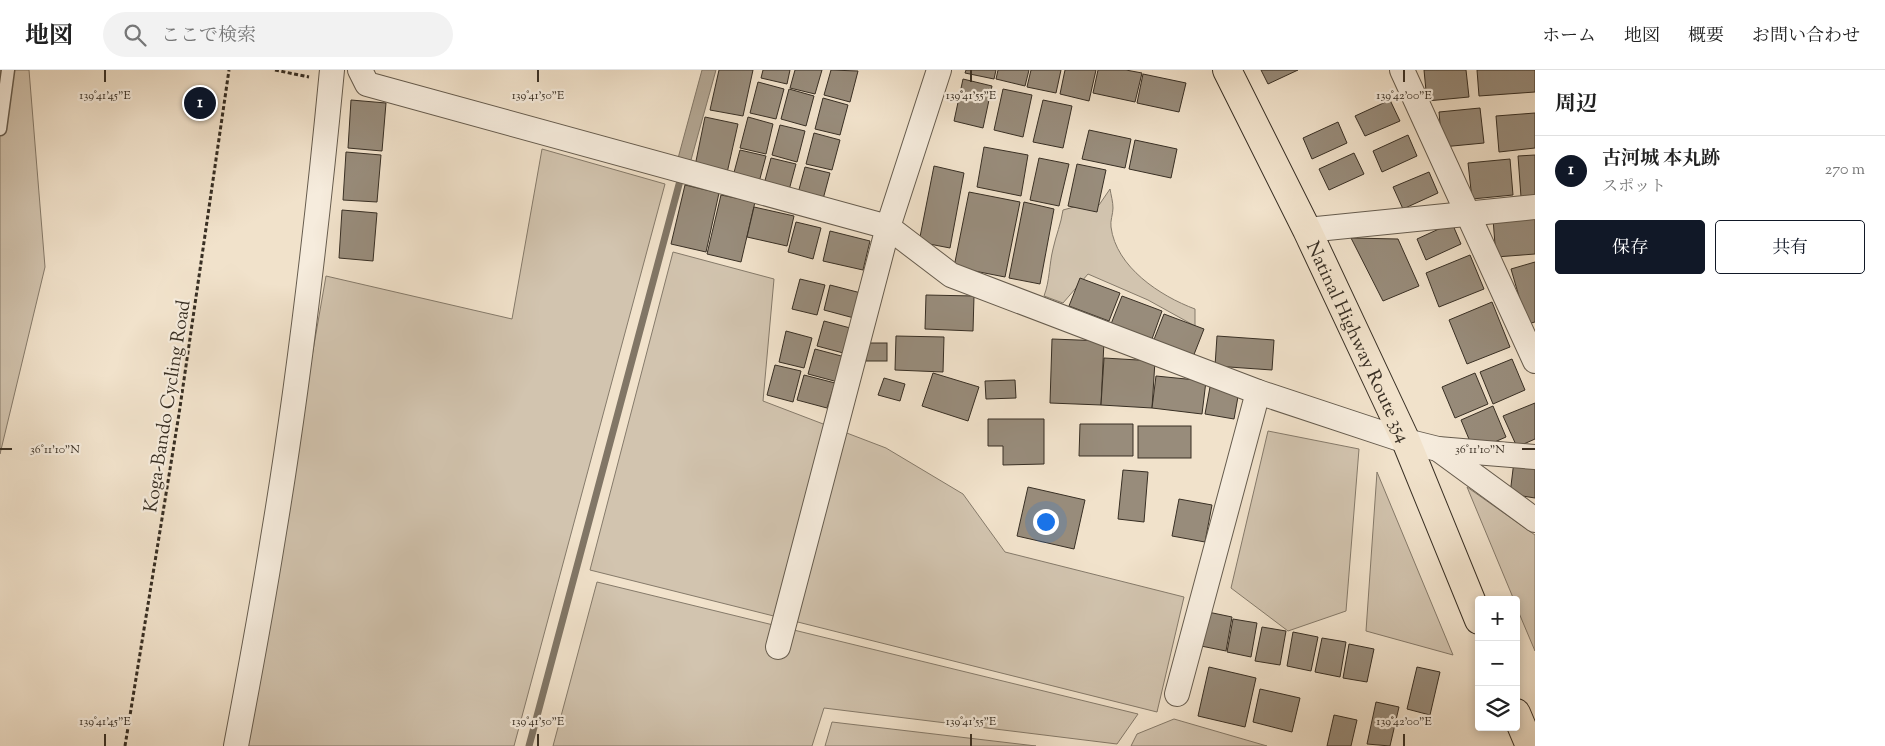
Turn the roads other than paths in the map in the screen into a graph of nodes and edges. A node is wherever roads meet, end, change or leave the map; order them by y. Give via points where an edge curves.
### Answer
1 (8, 70) edge
2 (360, 70) edge
3 (939, 70) edge
4 (1227, 70) edge
5 (1402, 70) edge
6 (322, 74) edge
7 (0, 129) edge
8 (1535, 207) edge
9 (1468, 212) junction
10 (888, 228) junction
11 (1307, 230) junction
12 (1532, 347) edge
13 (1258, 392) junction
14 (1406, 441) junction
15 (1438, 449) junction
16 (1535, 457) edge
17 (1535, 520) edge
18 (1475, 610) edge
19 (778, 647) dead end
20 (1177, 694) dead end
21 (1520, 722) edge
22 (236, 746) edge
23 (1530, 746) edge

1 - 7 lane
2 - 10 street via 367,84
3 - 10 street
4 - 11 highway, Natinal Highway Route 354
5 - 9 street
6 - 22 street via 320,200 273,537
8 - 9 street
9 - 11 street
9 - 12 street
10 - 13 street via 951,275
10 - 19 street
11 - 14 highway, Natinal Highway Route 354
13 - 14 street
13 - 20 street
14 - 15 street
14 - 18 highway, Natinal Highway Route 354
15 - 16 street
15 - 17 street
21 - 23 highway

